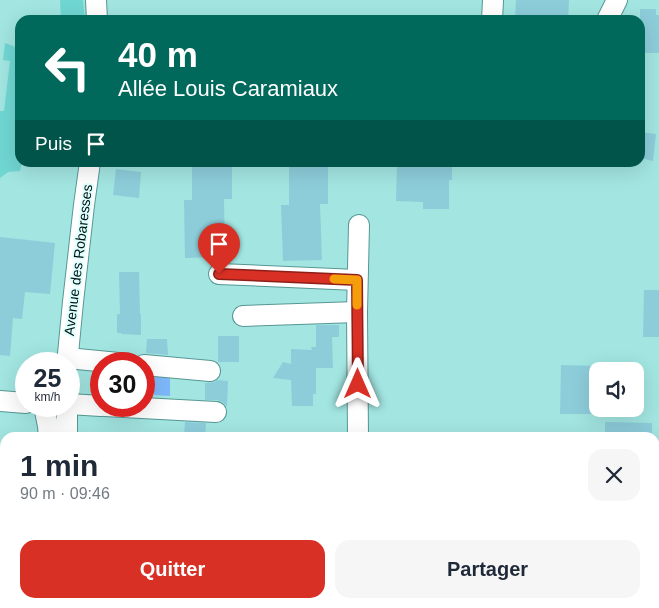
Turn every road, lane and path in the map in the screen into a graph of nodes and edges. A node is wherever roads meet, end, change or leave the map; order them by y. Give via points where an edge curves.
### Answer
1 (96, 0) edge
2 (493, 0) edge
3 (617, 0) edge
4 (98, 15) edge
5 (492, 15) edge
6 (610, 15) edge
7 (89, 167) edge
8 (359, 225) dead end
9 (219, 274) dead end
10 (357, 280) junction
11 (357, 312) junction
12 (243, 316) dead end
13 (67, 352) edge
14 (155, 366) edge
15 (210, 371) dead end
16 (0, 401) edge
17 (15, 403) edge
18 (155, 409) edge
19 (216, 412) dead end
20 (44, 417) edge
21 (68, 417) edge
22 (48, 432) edge
23 (67, 432) edge
24 (358, 432) edge

1 - 4 street
2 - 5 street
3 - 6 street
7 - 13 street, Avenue des Robaresses
8 - 10 street
9 - 10 street
10 - 11 street
11 - 12 street
11 - 24 street
14 - 15 street
16 - 17 street
18 - 19 street
20 - 22 street
21 - 23 street

